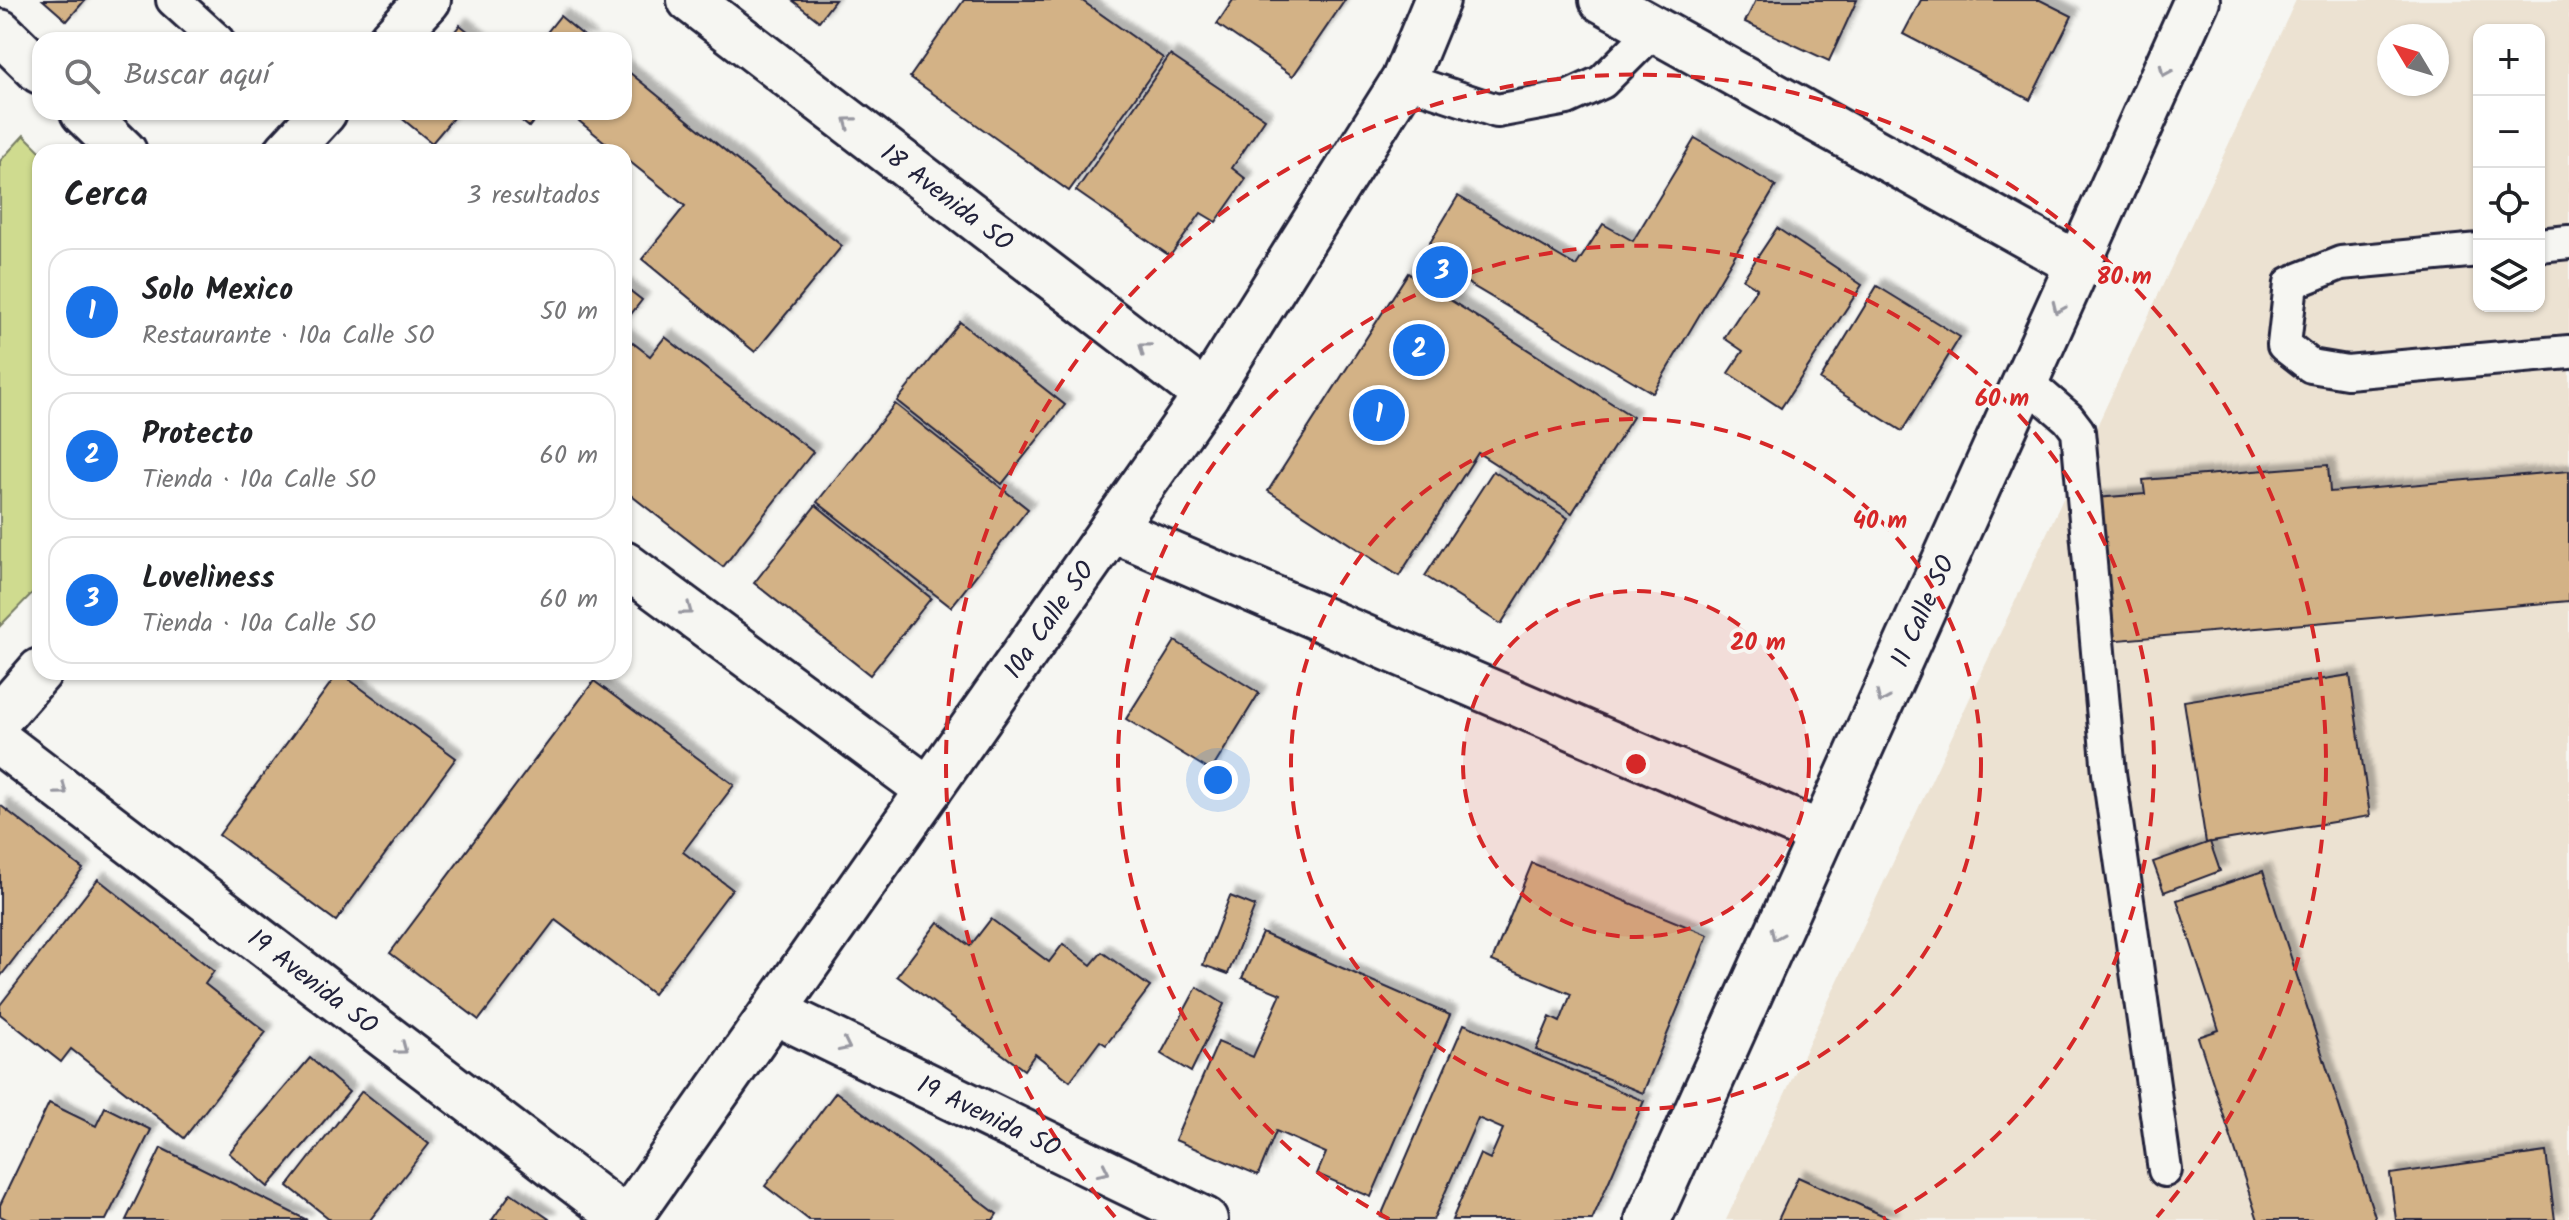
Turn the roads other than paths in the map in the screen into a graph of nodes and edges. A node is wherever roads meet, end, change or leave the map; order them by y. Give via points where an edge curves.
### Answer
1 (173, 0) edge
2 (428, 0) edge
3 (690, 0) edge
4 (1437, 0) edge
5 (1602, 0) edge
6 (2197, 0) edge
7 (1655, 29) junction
8 (0, 32) edge
9 (208, 32) edge
10 (398, 32) edge
11 (32, 63) edge
12 (1404, 80) junction
13 (91, 120) edge
14 (116, 144) edge
15 (2569, 242) edge
16 (2545, 244) edge
17 (2473, 251) edge
18 (2077, 264) junction
19 (2569, 352) edge
20 (2025, 381) junction
21 (1206, 395) junction
22 (1112, 529) junction
23 (632, 570) edge
24 (32, 680) edge
25 (0, 717) edge
26 (0, 742) edge
27 (929, 790) junction
28 (1821, 834) junction
29 (775, 1012) junction
30 (2165, 1170) dead end
31 (626, 1220) edge
32 (1205, 1220) edge
33 (1648, 1220) edge

1 - 9 lane
2 - 10 street
21 -> 3 street, 18 Avenida SO
4 - 12 street, 10a Calle SO
5 - 7 street
6 -> 18 street, 11 Calle SO
7 - 12 lane via 1602,82 1567,98 1497,111
7 - 18 street
8 - 11 street
12 - 21 street, 10a Calle SO
13 - 14 street
15 - 16 lane
17 - 19 lane via 2341,263 2291,283 2284,345 2311,366 2347,372
18 -> 20 street, 11 Calle SO
20 -> 28 street, 11 Calle SO
20 - 30 lane via 2078,431 2109,773
21 - 22 street, 10a Calle SO
22 - 27 street, 10a Calle SO
22 - 28 street
23 -> 27 street
24 - 25 street
26 -> 31 street, 19 Avenida SO
27 - 29 street, 10a Calle SO
28 -> 33 street, 11 Calle SO
29 - 31 street, 10a Calle SO
29 -> 32 street, 19 Avenida SO

